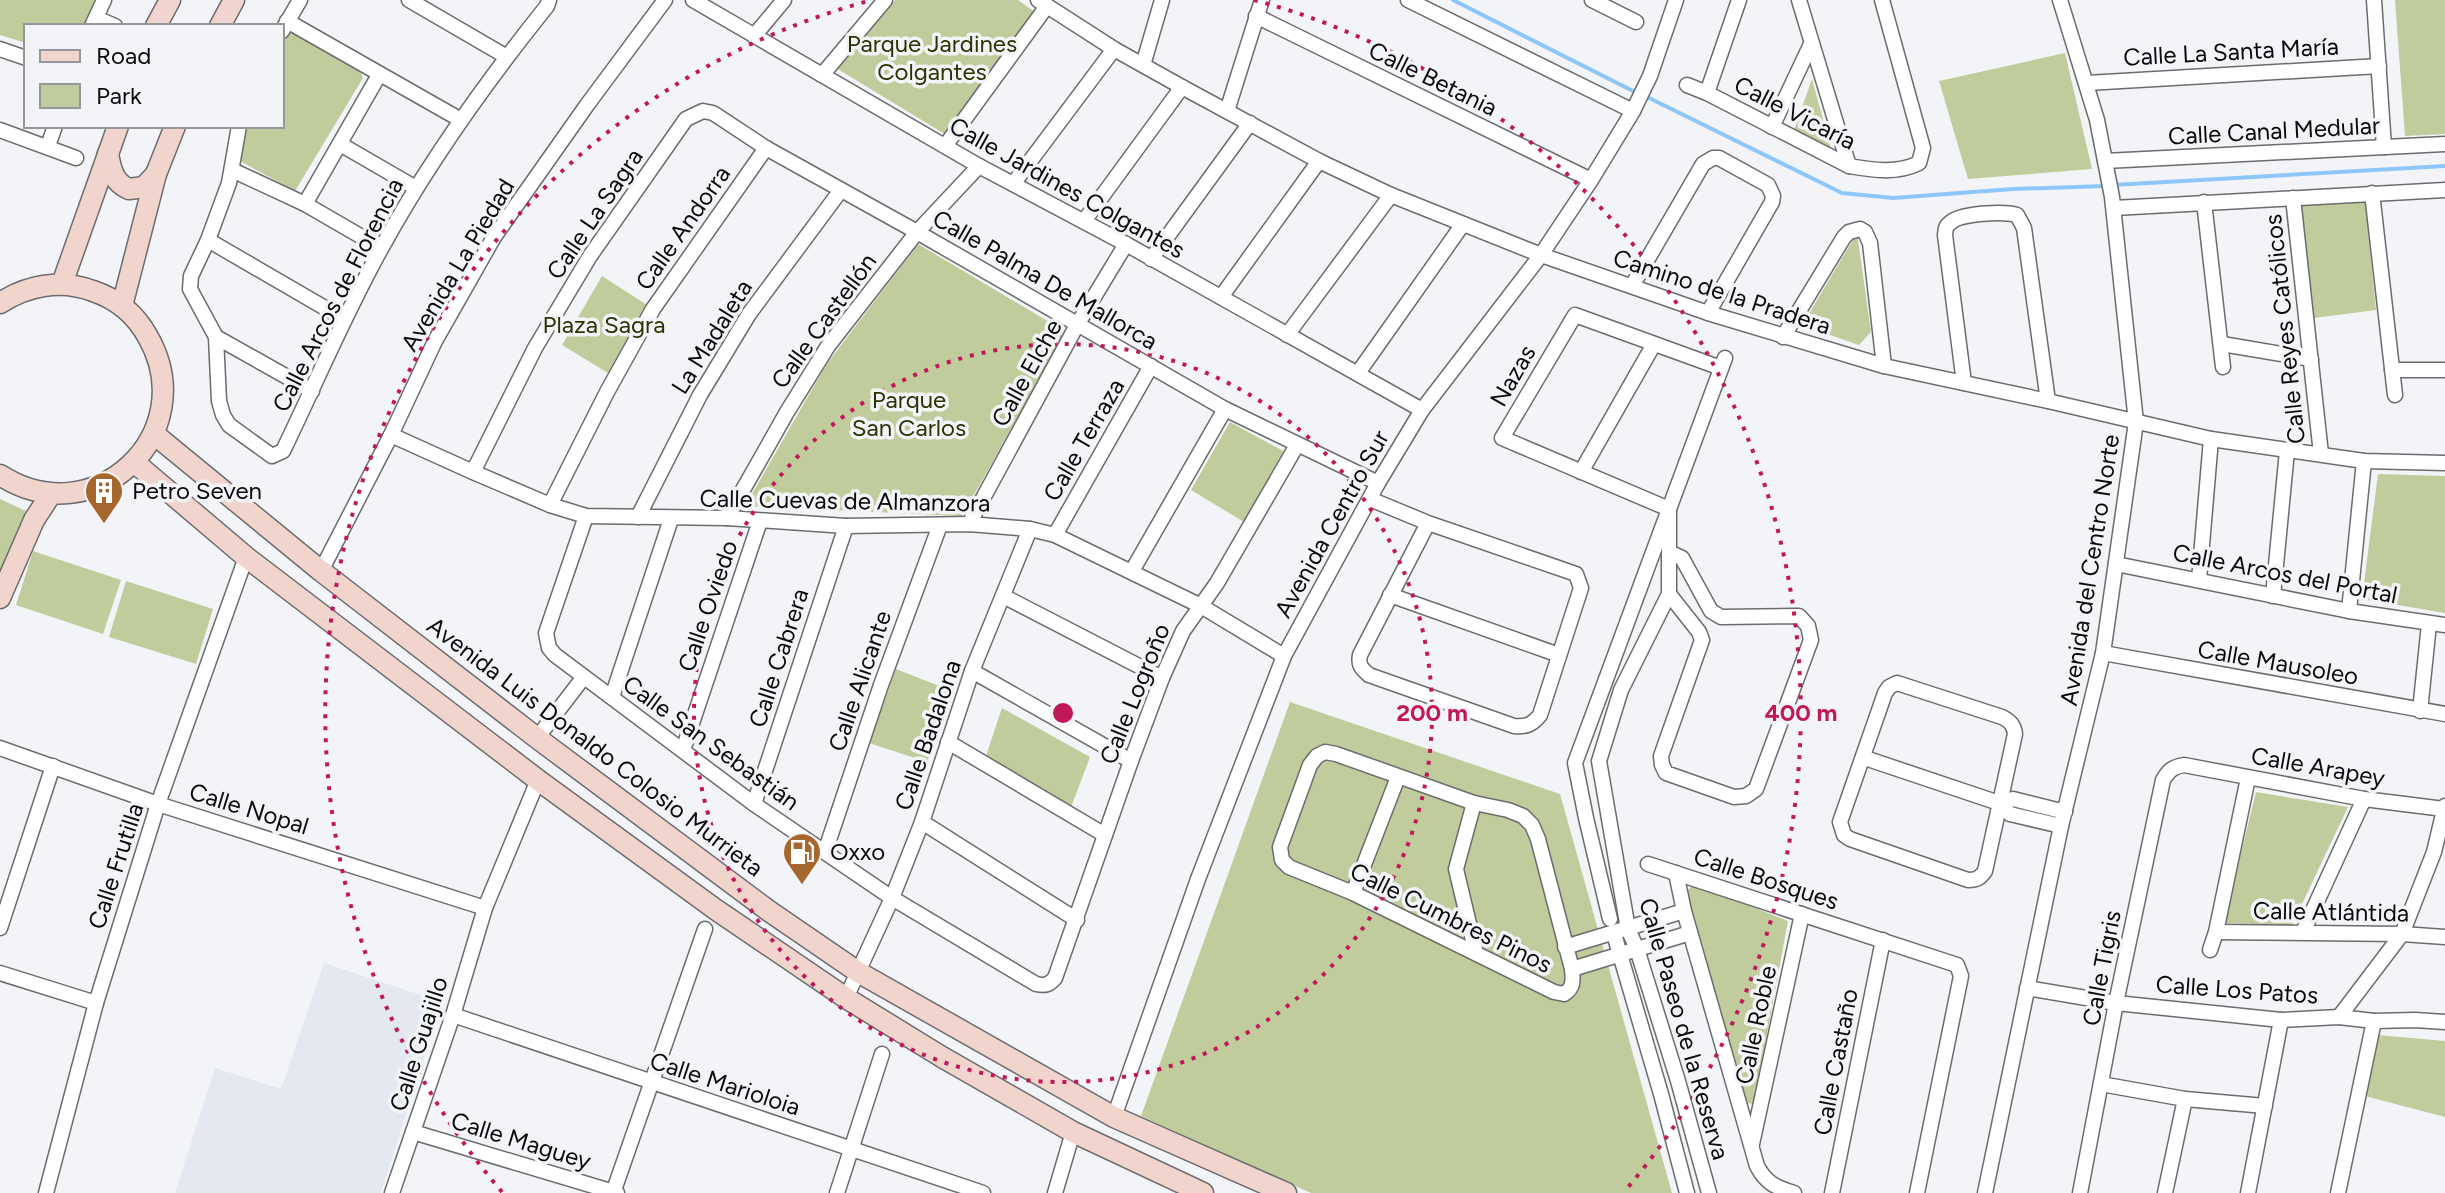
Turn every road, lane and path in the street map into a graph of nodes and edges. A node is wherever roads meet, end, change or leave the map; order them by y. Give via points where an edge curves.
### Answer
1 (104, 0) edge
2 (170, 0) edge
3 (234, 0) edge
4 (300, 0) edge
5 (409, 0) edge
6 (549, 0) edge
7 (665, 0) edge
8 (693, 0) edge
9 (784, 0) edge
10 (885, 0) edge
11 (1162, 0) edge
12 (1262, 0) edge
13 (1408, 0) edge
14 (1676, 0) edge
15 (1739, 0) edge
16 (1799, 0) edge
17 (1882, 0) edge
18 (2060, 0) edge
19 (2374, 0) edge
20 (1601, 2) edge
21 (1043, 3) edge
22 (1064, 8) edge
23 (1256, 16) junction
24 (94, 22) edge
25 (1636, 22) dead end
26 (157, 24) edge
27 (221, 24) edge
28 (285, 26) edge
29 (754, 36) junction
30 (1811, 44) junction
31 (0, 49) edge
32 (1114, 49) junction
33 (24, 57) edge
34 (507, 57) junction
35 (1143, 65) junction
36 (2379, 66) junction
37 (379, 75) junction
38 (822, 75) junction
39 (2087, 83) junction
40 (1687, 85) dead end
41 (1182, 87) junction
42 (1707, 93) junction
43 (1635, 107) junction
44 (1227, 111) junction
45 (695, 113) joint
46 (461, 120) junction
47 (1250, 123) junction
48 (1772, 127) junction
49 (54, 128) edge
50 (117, 128) edge
51 (174, 128) edge
52 (239, 128) edge
53 (0, 130) edge
54 (340, 144) junction
55 (2445, 144) edge
56 (48, 146) junction
57 (945, 146) junction
58 (2384, 147) junction
59 (766, 148) junction
60 (108, 154) junction
61 (76, 158) dead end
62 (1319, 161) junction
63 (979, 166) junction
64 (1849, 166) junction
65 (2106, 166) junction
66 (232, 170) junction
67 (156, 174) junction
68 (1591, 180) junction
69 (1013, 184) junction
70 (416, 188) junction
71 (841, 190) junction
72 (2445, 190) edge
73 (2372, 193) junction
74 (1391, 195) junction
75 (2293, 198) junction
76 (2204, 202) junction
77 (2113, 203) junction
78 (305, 204) junction
79 (1084, 221) junction
80 (1463, 224) junction
81 (917, 232) junction
82 (208, 240) junction
83 (1126, 244) junction
84 (381, 248) junction
85 (1541, 255) junction
86 (1151, 259) junction
87 (62, 284) junction
88 (1632, 286) junction
89 (1221, 297) junction
90 (0, 303) edge
91 (122, 306) junction
92 (1708, 313) junction
93 (344, 319) junction
94 (1077, 325) junction
95 (1287, 335) junction
96 (216, 337) junction
97 (1783, 337) junction
98 (1654, 344) junction
99 (2222, 344) junction
100 (2311, 359) junction
101 (1723, 363) joint
102 (1151, 366) junction
103 (1884, 366) junction
104 (2223, 367) dead end
105 (2392, 370) junction
106 (2445, 370) edge
107 (1358, 373) junction
108 (1964, 383) junction
109 (312, 391) junction
110 (2395, 395) dead end
111 (2048, 401) junction
112 (1225, 409) junction
113 (1422, 410) junction
114 (2136, 422) junction
115 (154, 434) junction
116 (391, 435) junction
117 (2211, 439) junction
118 (1297, 445) junction
119 (2287, 451) junction
120 (2321, 454) junction
121 (2364, 461) junction
122 (134, 462) junction
123 (2445, 463) edge
124 (473, 472) junction
125 (1581, 472) junction
126 (0, 475) edge
127 (1378, 483) junction
128 (51, 494) junction
129 (1370, 499) junction
130 (550, 505) junction
131 (1669, 509) junction
132 (586, 516) junction
133 (638, 517) junction
134 (727, 518) junction
135 (671, 519) junction
136 (760, 521) junction
137 (1428, 523) junction
138 (969, 524) junction
139 (940, 525) junction
140 (846, 526) junction
141 (1030, 529) junction
142 (1055, 535) junction
143 (1669, 552) junction
144 (246, 557) junction
145 (2116, 564) junction
146 (321, 571) junction
147 (1132, 571) junction
148 (2199, 580) junction
149 (1669, 594) junction
150 (1390, 595) junction
151 (1003, 596) junction
152 (2273, 596) junction
153 (0, 598) edge
154 (1201, 606) junction
155 (2349, 611) junction
156 (2429, 624) junction
157 (2445, 625) edge
158 (2103, 653) junction
159 (1559, 655) junction
160 (1284, 656) junction
161 (972, 671) junction
162 (583, 678) junction
163 (1162, 678) junction
164 (612, 697) junction
165 (2420, 711) junction
166 (2445, 714) edge
167 (537, 738) junction
168 (948, 742) junction
169 (0, 748) edge
170 (683, 750) junction
171 (1865, 758) junction
172 (1131, 761) junction
173 (2184, 765) joint
174 (53, 766) junction
175 (1398, 777) junction
176 (2248, 778) junction
177 (538, 780) junction
178 (2364, 799) junction
179 (1474, 803) junction
180 (1999, 803) junction
181 (158, 804) junction
182 (754, 804) junction
183 (2445, 808) edge
184 (2063, 819) junction
185 (922, 822) junction
186 (1105, 835) junction
187 (825, 852) junction
188 (1648, 864) dead end
189 (1676, 873) junction
190 (1353, 893) junction
191 (892, 898) junction
192 (485, 908) junction
193 (1684, 911) junction
194 (1802, 914) junction
195 (1077, 920) junction
196 (1617, 927) junction
197 (0, 928) edge
198 (705, 929) dead end
199 (2216, 932) junction
200 (2303, 932) junction
201 (1690, 933) junction
202 (2402, 934) junction
203 (2445, 937) edge
204 (1883, 940) junction
205 (1565, 947) junction
206 (1637, 949) junction
207 (2210, 950) dead end
208 (1476, 953) junction
209 (1621, 954) junction
210 (1572, 969) junction
211 (858, 972) junction
212 (0, 973) edge
213 (1055, 978) joint
214 (2027, 988) junction
215 (846, 998) junction
216 (96, 1003) junction
217 (2116, 1003) junction
218 (453, 1015) junction
219 (2339, 1017) junction
220 (2281, 1020) junction
221 (2374, 1021) junction
222 (2445, 1022) edge
223 (882, 1054) dead end
224 (650, 1083) junction
225 (2101, 1084) junction
226 (2185, 1099) junction
227 (2265, 1106) junction
228 (1114, 1117) junction
229 (413, 1132) junction
230 (1073, 1132) junction
231 (1752, 1146) junction
232 (851, 1149) junction
233 (46, 1193) edge
234 (392, 1193) edge
235 (615, 1193) edge
236 (837, 1193) edge
237 (983, 1193) edge
238 (1055, 1193) edge
239 (1203, 1193) edge
240 (1286, 1193) edge
241 (1687, 1193) edge
242 (1709, 1193) edge
243 (1794, 1193) edge
244 (1832, 1193) edge
245 (1917, 1193) edge
246 (1985, 1193) edge
247 (2080, 1193) edge
248 (2165, 1193) edge
249 (2248, 1193) edge
250 (2338, 1193) edge

1 - 24 street
2 - 26 main road
3 - 27 main road
4 - 28 street
5 - 34 street
6 - 34 street, Calle Arcos de Florencia
7 - 116 street, Avenida La Piedad via 494,237 435,341
8 - 29 street, Calle Jardines Colgantes
9 - 29 street
10 - 38 street
11 - 35 street
12 - 23 street
13 - 43 street
14 - 43 street, Avenida Centro Sur
15 - 42 street
16 - 30 street
17 - 64 street, Calle Vicaría via 1923,148 1919,163 1912,167
18 - 39 street, Avenida del Centro Norte
19 - 36 street
20 - 25 street
21 - 22 street, Camino de la Pradera
21 - 57 street
22 - 32 street, Camino de la Pradera
23 - 44 street
23 - 68 street, Calle Betania
28 - 37 street
29 - 38 street, Calle Jardines Colgantes
30 - 48 street
30 - 64 street
31 - 33 street
32 - 35 street, Camino de la Pradera
32 - 69 street
34 - 46 street, Calle Arcos de Florencia
35 - 41 street, Camino de la Pradera
36 - 39 street, Calle La Santa María
36 - 58 street
37 - 46 street
37 - 54 street
38 - 57 street, Calle Jardines Colgantes
39 - 65 street, Avenida del Centro Norte
40 - 42 street, Calle Vicaría
41 - 44 street, Camino de la Pradera
41 - 79 street
42 - 48 street, Calle Vicaría
43 - 68 street, Avenida Centro Sur
44 - 47 street, Camino de la Pradera
45 - 59 street, Calle Palma De Mallorca via 713,113
45 - 124 street, Calle La Sagra via 590,256 535,348
46 - 70 street, Calle Arcos de Florencia
47 - 62 street, Camino de la Pradera
47 - 86 street
48 - 64 street, Calle Vicaría
49 - 56 street
50 - 60 main road
51 - 67 main road
52 - 66 street
53 - 56 street
54 - 70 street
54 - 78 street
55 - 58 street, Calle Canal Medular
56 - 61 street
57 - 63 street, Calle Jardines Colgantes
58 - 65 street, Calle Canal Medular
59 - 71 street, Calle Palma De Mallorca
59 - 130 street, Calle Andorra via 653,309
60 - 67 main road via 115,179 129,189 144,187
60 - 87 main road
62 - 74 street, Camino de la Pradera
62 - 89 street
63 - 69 street, Calle Jardines Colgantes
63 - 81 street, Calle Castellón
65 - 77 street, Avenida del Centro Norte
66 - 78 street
66 - 82 street
67 - 91 main road
68 - 85 street, Avenida Centro Sur
69 - 79 street, Calle Jardines Colgantes
70 - 84 street, Calle Arcos de Florencia
71 - 81 street, Calle Palma De Mallorca
71 - 133 street, La Madaleta via 749,314 700,395
72 - 73 street
73 - 75 street
73 - 105 street
74 - 80 street, Camino de la Pradera
74 - 95 street
75 - 76 street
75 - 100 street, Calle Reyes Católicos
76 - 77 street
76 - 99 street
77 - 114 street, Avenida del Centro Norte
78 - 84 street
79 - 83 street, Calle Jardines Colgantes
80 - 85 street, Camino de la Pradera
80 - 107 street
81 - 94 street, Calle Palma De Mallorca
81 - 134 street, Calle Castellón via 828,346
82 - 93 street
82 - 96 street via 190,289
83 - 86 street, Calle Jardines Colgantes
83 - 94 street, Calle Elche
84 - 93 street, Calle Arcos de Florencia
85 - 88 street, Camino de la Pradera
85 - 113 street, Avenida Centro Sur
86 - 89 street, Calle Jardines Colgantes
87 - 90 main road via 37,287
87 - 91 main road via 104,294
88 - 92 street, Camino de la Pradera
88 - 92 street via 1703,164 1719,158 1768,185 1773,196
89 - 95 street, Calle Jardines Colgantes
91 - 115 main road via 142,326 163,378
92 - 97 street, Camino de la Pradera
93 - 109 street, Calle Arcos de Florencia
94 - 102 street, Calle Palma De Mallorca
94 - 138 street, Calle Elche
95 - 107 street, Calle Jardines Colgantes
96 - 109 street
96 - 109 street, Calle Arcos de Florencia via 223,415 266,454 283,451
97 - 103 street, Camino de la Pradera
97 - 103 street via 1844,237 1860,229 1870,243
98 - 101 street, Nazas
98 - 125 street
98 - 125 street, Nazas via 1575,315 1502,438
99 - 100 street
99 - 104 street
100 - 120 street, Calle Reyes Católicos
101 - 131 street, Calle Paseo de la Reserva
102 - 112 street, Calle Palma De Mallorca
102 - 142 street, Calle Terraza
103 - 108 street, Camino de la Pradera
105 - 106 street
105 - 110 street
107 - 113 street, Calle Jardines Colgantes
108 - 111 street, Camino de la Pradera
108 - 111 street via 1947,226 1962,217 2009,213 2017,215 2024,228
111 - 114 street, Camino de la Pradera
112 - 118 street, Calle Palma De Mallorca
112 - 147 street
113 - 127 street, Avenida Centro Sur
114 - 117 street, Camino de la Pradera
114 - 145 street, Avenida del Centro Norte
115 - 122 main road
115 - 146 main road, Avenida Luis Donaldo Colosio Murrieta
116 - 124 street, Calle Cuevas de Almanzora
116 - 146 street, Avenida La Piedad
117 - 119 street, Camino de la Pradera
117 - 148 street
118 - 127 street, Calle Palma De Mallorca
118 - 154 street, Calle Logroño
119 - 120 street, Camino de la Pradera
119 - 152 street
120 - 121 street, Camino de la Pradera
121 - 123 street, Camino de la Pradera
121 - 155 street
122 - 128 main road via 87,490
122 - 144 main road
124 - 130 street, Calle Cuevas de Almanzora
125 - 131 street, Nazas
126 - 128 main road
127 - 129 street, Avenida Centro Sur
128 - 153 main road
129 - 137 street
129 - 160 street, Avenida Centro Sur
130 - 132 street, Calle Cuevas de Almanzora
131 - 143 street, Calle Paseo de la Reserva
131 - 196 street, Calle Paseo de la Reserva via 1575,763
132 - 133 street, Calle Cuevas de Almanzora
132 - 162 street, Calle San Sebastián via 546,633 549,648
133 - 135 street, Calle Cuevas de Almanzora
134 - 135 street, Calle Cuevas de Almanzora
134 - 136 street, Calle Cuevas de Almanzora
135 - 164 street
136 - 140 street, Calle Cuevas de Almanzora
136 - 170 street, Calle Oviedo
137 - 150 street
137 - 159 street via 1576,574 1581,588
138 - 139 street, Calle Cuevas de Almanzora
138 - 141 street, Calle Cuevas de Almanzora
139 - 140 street, Calle Cuevas de Almanzora
139 - 187 street, Calle Alicante
140 - 182 street, Calle Cabrera
141 - 142 street, Calle Cuevas de Almanzora
141 - 151 street, Calle Badalona
142 - 147 street, Calle Cuevas de Almanzora
143 - 149 street, Calle Paseo de la Reserva
143 - 149 street via 1682,558 1711,611 1721,617 1799,616 1808,626 1806,655 1756,789 1746,796 1734,797 1666,773 1662,765 1702,640
144 - 177 main road
144 - 181 street, Calle Frutilla
145 - 148 street, Calle Arcos del Portal
145 - 158 street, Avenida del Centro Norte
146 - 167 main road, Avenida Luis Donaldo Colosio Murrieta
147 - 154 street, Calle Cuevas de Almanzora
148 - 152 street, Calle Arcos del Portal
149 - 196 street, Calle Paseo de la Reserva via 1621,690 1599,761
150 - 159 street
150 - 159 street via 1360,655 1358,663 1369,675 1525,727 1540,715
151 - 161 street, Calle Badalona
151 - 163 street
152 - 155 street, Calle Arcos del Portal
154 - 160 street, Calle Cuevas de Almanzora
154 - 163 street, Calle Logroño
155 - 156 street, Calle Arcos del Portal
156 - 157 street, Calle Arcos del Portal
156 - 165 street
158 - 165 street, Calle Mausoleo
158 - 184 street, Avenida del Centro Norte
160 - 228 street, Avenida Centro Sur
161 - 168 street, Calle Badalona
161 - 172 street
162 - 164 street, Calle San Sebastián
162 - 167 street
163 - 172 street, Calle Logroño
164 - 170 street, Calle San Sebastián
165 - 166 street, Calle Mausoleo
167 - 211 main road, Avenida Luis Donaldo Colosio Murrieta
168 - 185 street, Calle Badalona
168 - 186 street
169 - 174 street, Calle Nopal
170 - 182 street, Calle San Sebastián
171 - 180 street
171 - 180 street via 1885,693 1897,683 1905,684 2010,721 2015,734
171 - 180 street via 1841,830 1850,839 1968,880 1985,871
172 - 186 street, Calle Logroño
173 - 176 street, Calle Arapey
173 - 217 street, Calle Tigris via 2175,766 2163,780
174 - 181 street, Calle Nopal
174 - 197 street
175 - 179 street, Calle Cumbres Pinos
175 - 190 street
175 - 190 street, Calle Cumbres Pinos via 1325,752 1310,765 1279,855 1289,867
176 - 178 street, Calle Arapey
176 - 199 street
177 - 192 street, Calle Guajillo
177 - 215 main road
178 - 183 street, Calle Arapey
178 - 200 street
179 - 205 street, Calle Cumbres Pinos via 1508,810 1532,825
179 - 208 street via 1456,869
180 - 184 street via 2013,799
181 - 192 street, Calle Nopal
181 - 216 street, Calle Frutilla
182 - 187 street, Calle San Sebastián
183 - 202 street
184 - 214 street, Avenida del Centro Norte
185 - 191 street, Calle Badalona
185 - 195 street
186 - 195 street, Calle Logroño
187 - 191 street, Calle San Sebastián
188 - 189 street
189 - 193 street, Calle Bosques
189 - 194 street, Calle Bosques
190 - 208 street, Calle Cumbres Pinos
191 - 211 street, Calle Badalona
191 - 213 street, Calle San Sebastián via 1036,984 1043,986
192 - 218 street, Calle Guajillo
193 - 196 street
193 - 201 street, Calle Bosques
194 - 204 street, Calle Bosques
194 - 231 street, Calle Roble
195 - 213 street, Calle Logroño
196 - 205 street
196 - 206 street, Calle Paseo de la Reserva
196 - 209 street, Calle Paseo de la Reserva
198 - 224 street
199 - 200 street, Calle Atlántida
199 - 207 street
200 - 202 street, Calle Atlántida
201 - 206 street
201 - 231 street, Calle Bosques
202 - 203 street, Calle Atlántida
202 - 219 street
204 - 244 street, Calle Castaño
204 - 245 street, Calle Bosques via 1957,965 1961,976
205 - 210 street, Calle Cumbres Pinos
206 - 209 street
206 - 242 street, Calle Paseo de la Reserva
208 - 210 street, Calle Cumbres Pinos via 1564,994 1572,985
209 - 210 street
209 - 241 street, Calle Paseo de la Reserva
211 - 215 street, Calle Badalona
211 - 228 main road, Avenida Luis Donaldo Colosio Murrieta
212 - 216 street
214 - 217 street, Calle Los Patos
214 - 246 street, Avenida del Centro Norte
215 - 230 main road
216 - 233 street, Calle Frutilla
217 - 220 street, Calle Los Patos
217 - 225 street, Calle Tigris
218 - 224 street, Calle Marioloia
218 - 229 street, Calle Guajillo
219 - 220 street, Calle Los Patos
219 - 221 street, Calle Los Patos
220 - 227 street
221 - 222 street, Calle Los Patos
221 - 250 street
223 - 232 street
224 - 232 street, Calle Marioloia
224 - 235 street
225 - 226 street
225 - 247 street, Calle Tigris
226 - 227 street
226 - 248 street
227 - 249 street
228 - 240 main road, Avenida Luis Donaldo Colosio Murrieta
229 - 234 street, Calle Guajillo
229 - 235 street, Calle Maguey
230 - 238 street
230 - 239 main road
231 - 243 street, Calle Bosques via 1764,1179
232 - 236 street
232 - 237 street, Calle Marioloia

